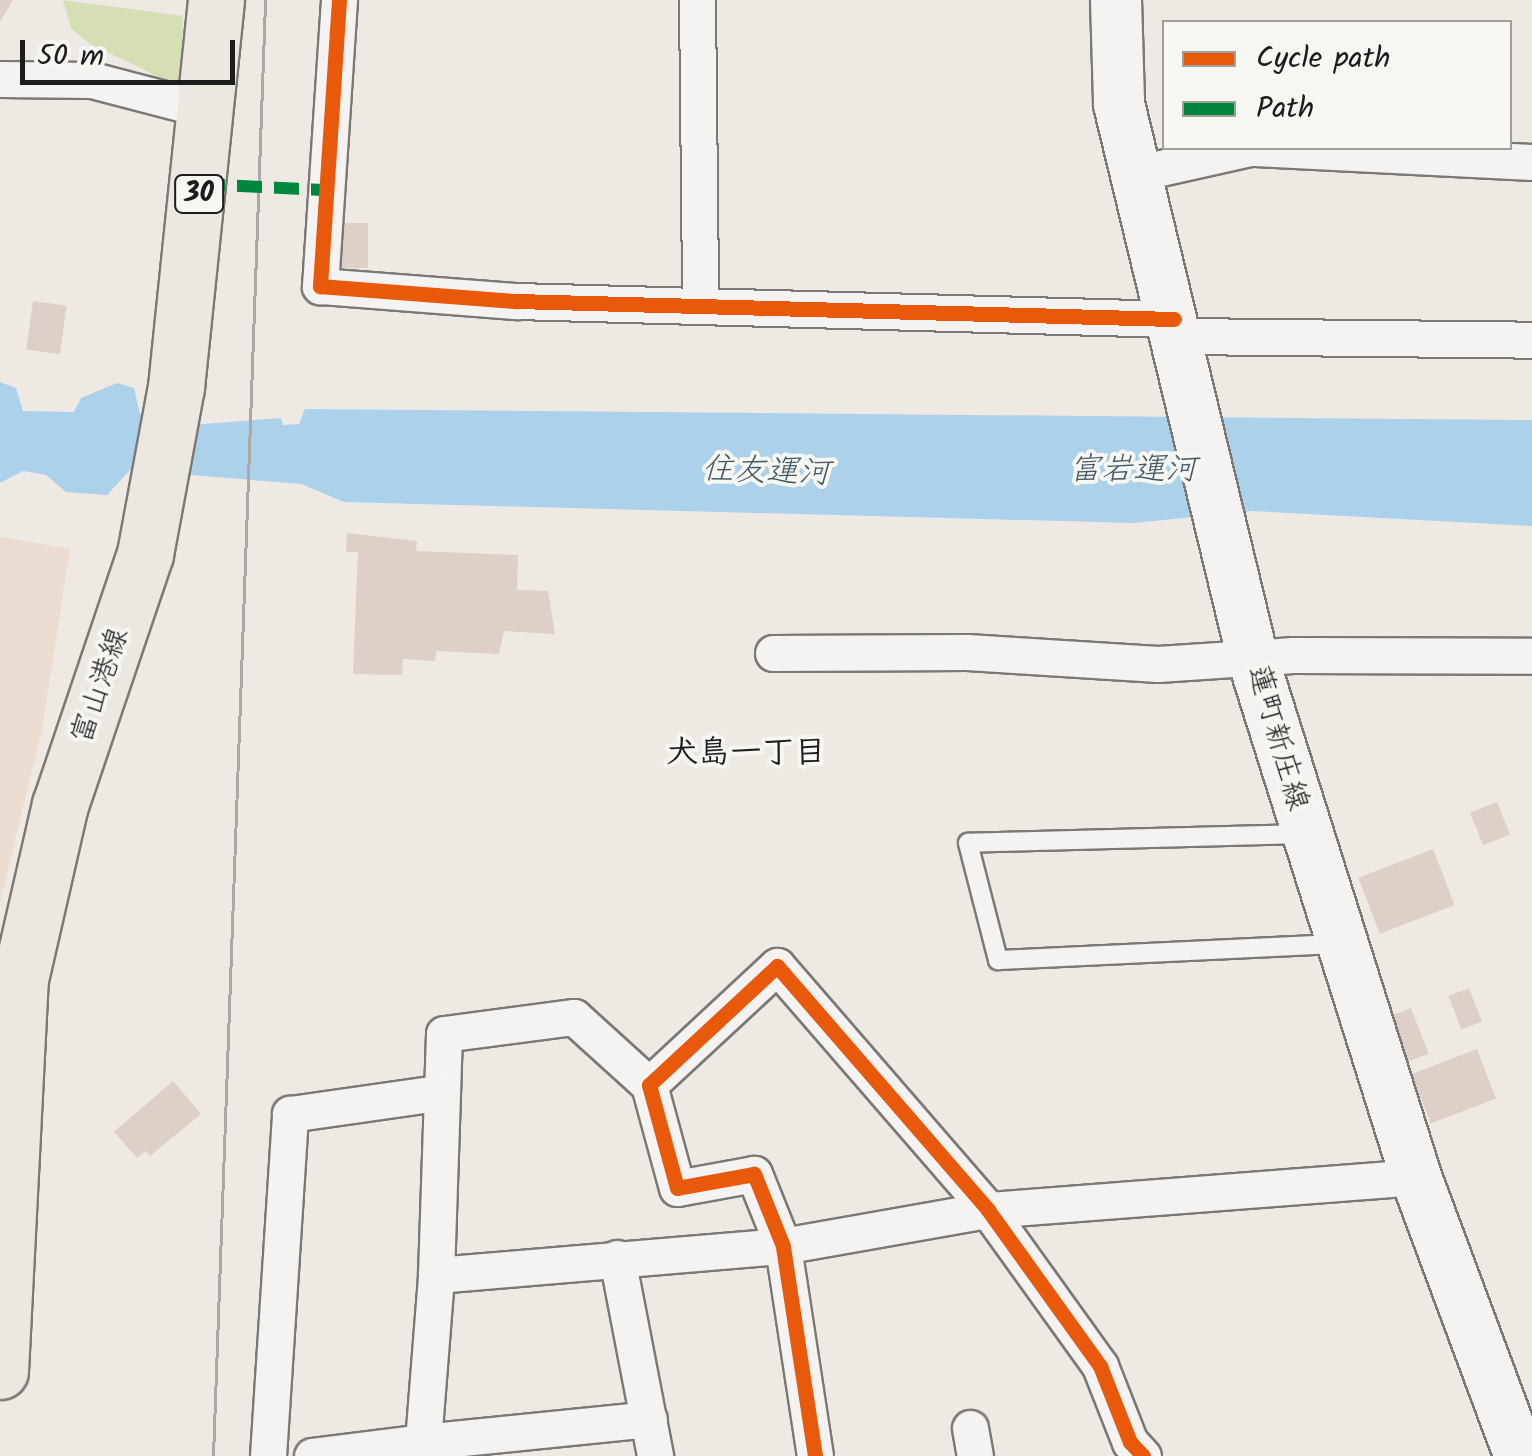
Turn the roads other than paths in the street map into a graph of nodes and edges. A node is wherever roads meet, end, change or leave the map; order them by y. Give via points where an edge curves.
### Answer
1 (216, 0) edge
2 (339, 0) edge
3 (698, 0) edge
4 (1116, 0) edge
5 (0, 79) edge
6 (206, 110) junction
7 (1243, 150) edge
8 (1292, 150) edge
9 (1532, 162) edge
10 (1134, 174) junction
11 (700, 305) junction
12 (1180, 338) junction
13 (1532, 340) edge
14 (773, 653) dead end
15 (1532, 656) edge
16 (1253, 658) junction
17 (1305, 834) junction
18 (1340, 944) junction
19 (649, 1085) junction
20 (438, 1093) junction
21 (1416, 1178) junction
22 (988, 1210) junction
23 (783, 1246) junction
24 (617, 1258) junction
25 (436, 1275) junction
26 (0, 1371) edge
27 (649, 1418) junction
28 (424, 1442) junction
29 (1524, 1454) edge
30 (268, 1456) edge
31 (312, 1456) edge
32 (655, 1456) edge
33 (815, 1456) edge
34 (1143, 1456) edge

1 - 6 main road, 富山港線 / 30
2 - 11 street via 320,286 516,301
3 - 11 street
4 - 10 main road, 蓮町新庄線 via 1119,104
5 - 6 street via 92,80
6 - 26 main road, 富山港線 / 30 via 176,386 157,494 136,586 35,893 12,1059
7 - 10 street
8 - 9 street
10 - 12 main road, 蓮町新庄線
11 - 12 street
12 - 13 street
12 - 16 main road, 蓮町新庄線
14 - 16 street via 967,652 1158,664
15 - 16 street
16 - 17 main road, 蓮町新庄線
17 - 18 main road, 蓮町新庄線
17 - 18 lane via 968,842 998,960
18 - 21 main road, 蓮町新庄線
19 - 20 street via 574,1017 444,1034
19 - 22 street via 778,966
19 - 23 street via 677,1188 754,1174
20 - 25 street
20 - 30 street via 290,1114
21 - 22 street
21 - 29 main road, 蓮町新庄線
22 - 23 street
22 - 34 street via 1100,1366 1130,1442
23 - 24 street
23 - 33 street
24 - 25 street
24 - 27 street
25 - 28 street
27 - 28 street
27 - 32 street
28 - 31 street

